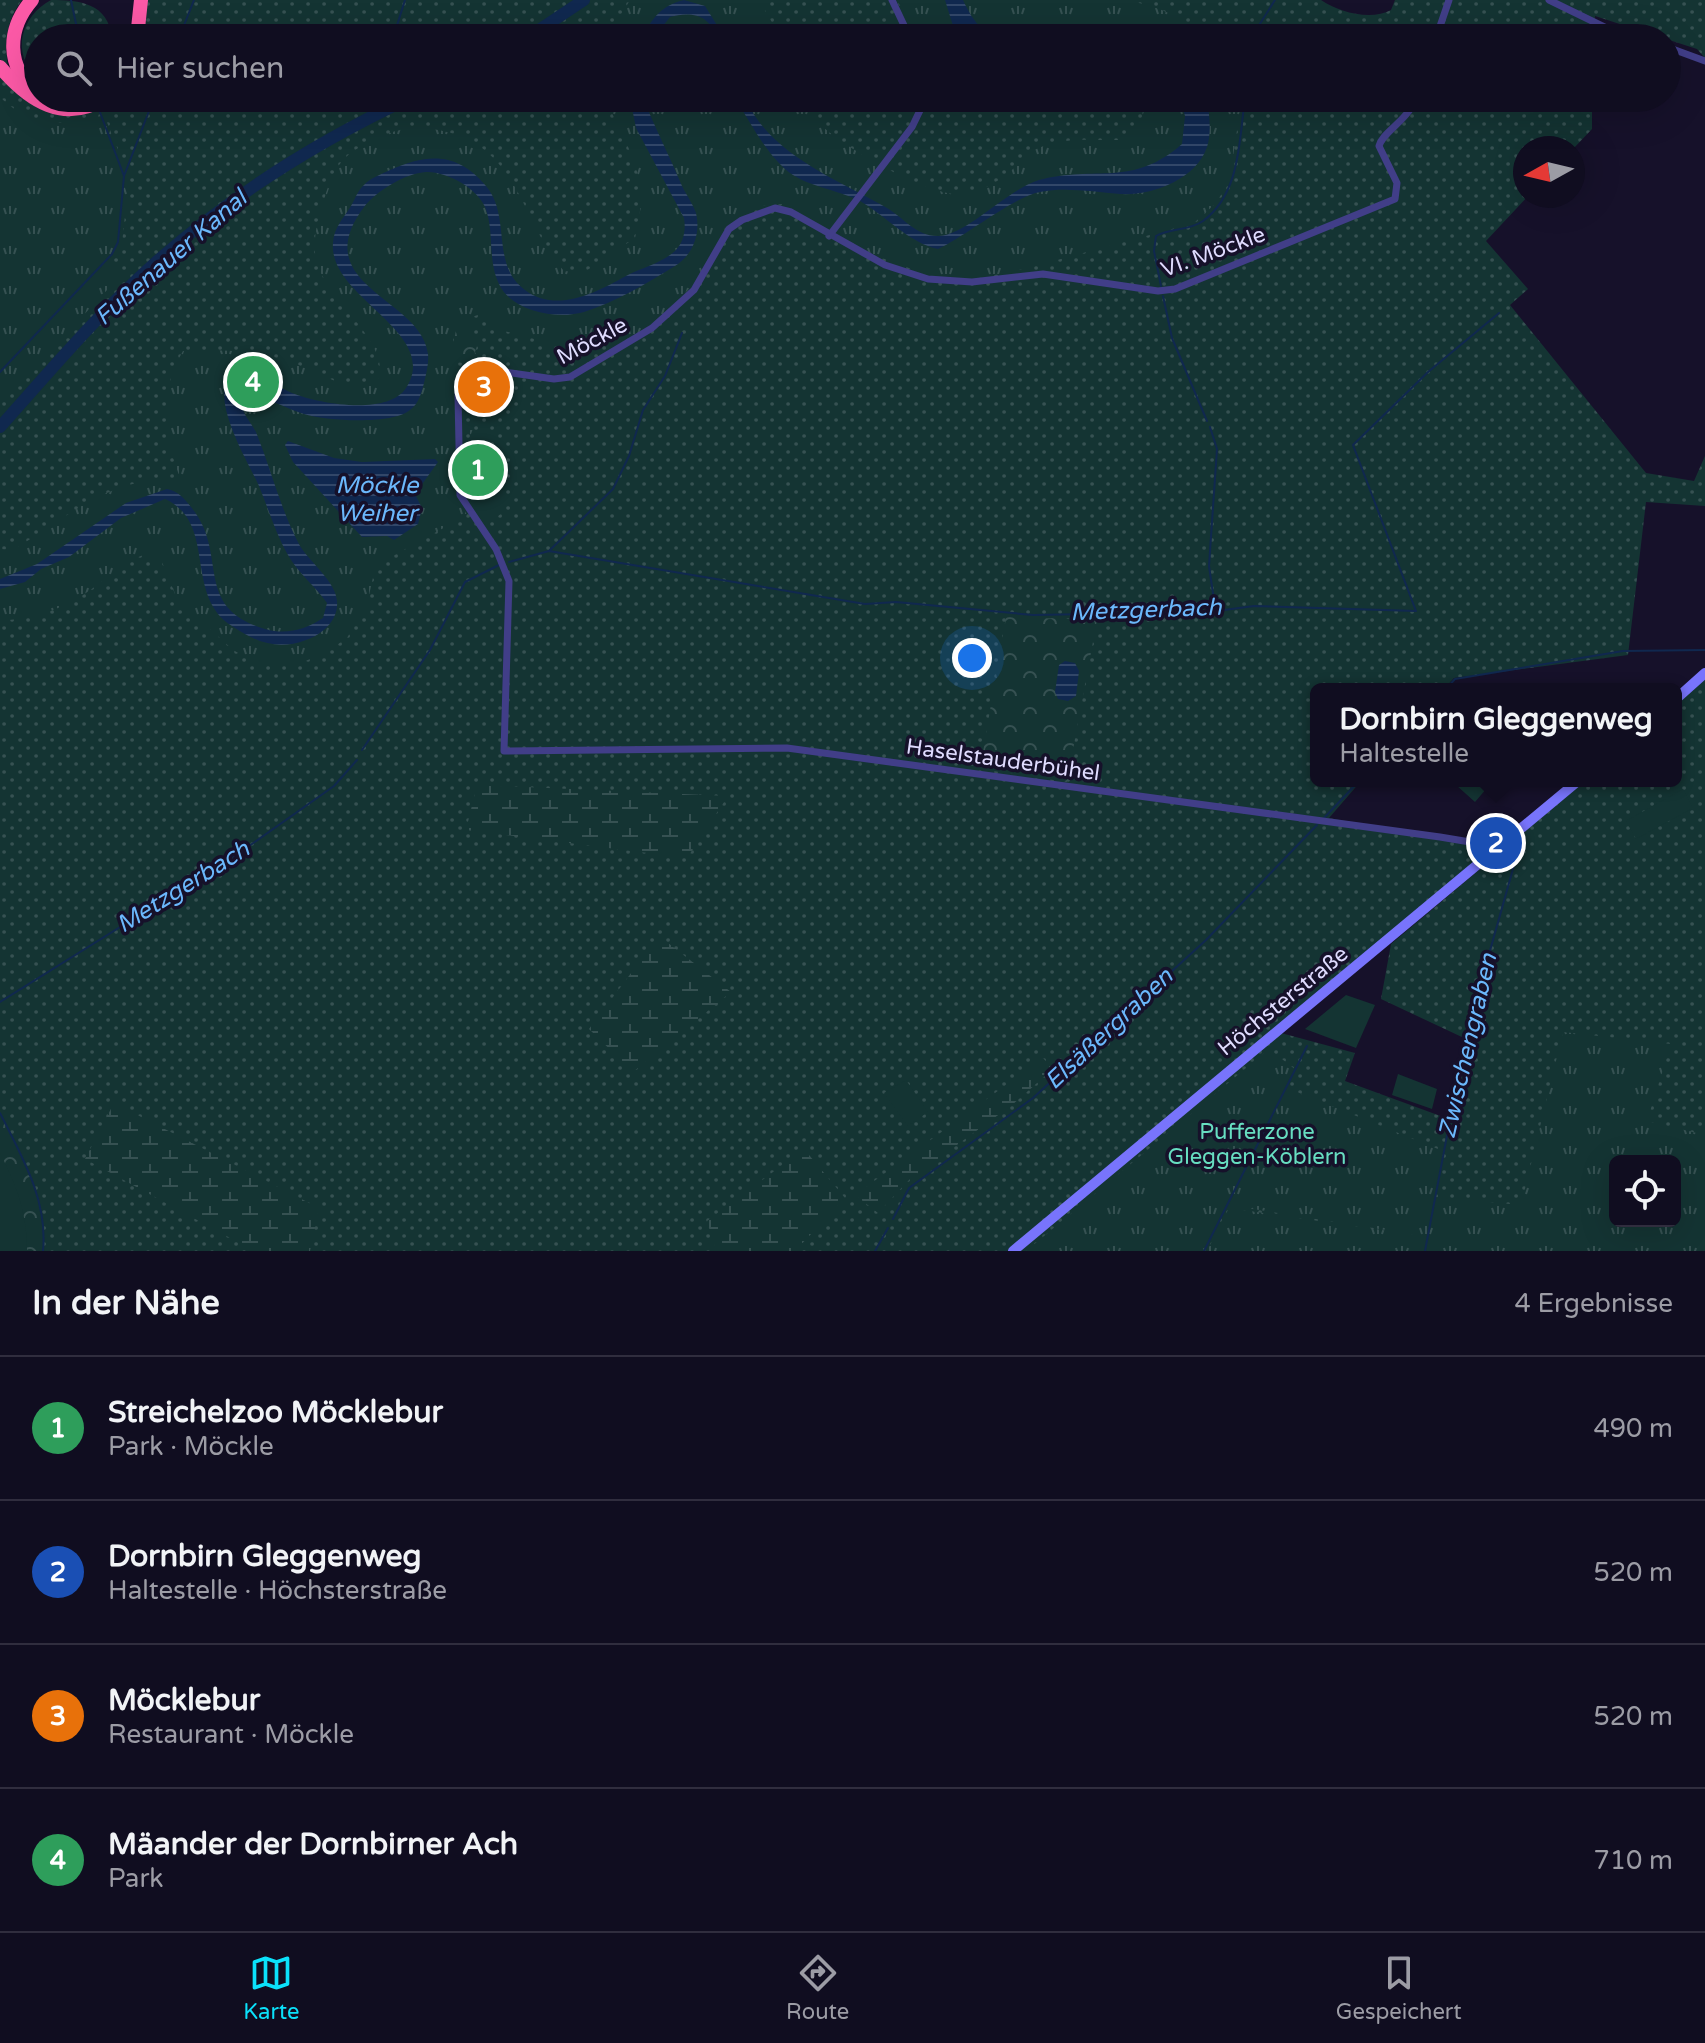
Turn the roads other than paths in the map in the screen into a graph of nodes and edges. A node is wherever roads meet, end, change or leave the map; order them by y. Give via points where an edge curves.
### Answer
1 (32, 0) edge
2 (132, 0) edge
3 (141, 0) edge
4 (892, 0) edge
5 (1449, 0) edge
6 (1549, 0) edge
7 (130, 24) edge
8 (138, 24) edge
9 (903, 24) edge
10 (1441, 24) edge
11 (1598, 24) edge
12 (1681, 52) edge
13 (1705, 61) edge
14 (0, 67) edge
15 (24, 79) edge
16 (24, 86) edge
17 (921, 112) edge
18 (1409, 112) edge
19 (829, 236) junction
20 (1705, 673) edge
21 (1682, 694) edge
22 (504, 751) joint
23 (1571, 787) edge
24 (1494, 852) junction
25 (1013, 1251) edge

1 - 15 highway via 17,21 12,51
2 - 7 highway
3 - 8 highway
4 - 9 street
5 - 10 street
6 - 11 street
12 - 13 street
14 - 16 highway
17 - 19 street
18 - 19 street, VI. Möckle via 1379,146 1397,183 1395,199 1167,291 1043,274 972,282 928,279 885,265
19 - 22 street, Möckle via 782,208 763,211 729,229 694,290 662,319 570,377 473,368 462,375 460,495 496,549 509,581
20 - 21 main road
22 - 24 street, Haselstauderbühel via 787,748 1440,837
23 - 24 main road, Höchsterstraße
24 - 25 main road, Höchsterstraße

